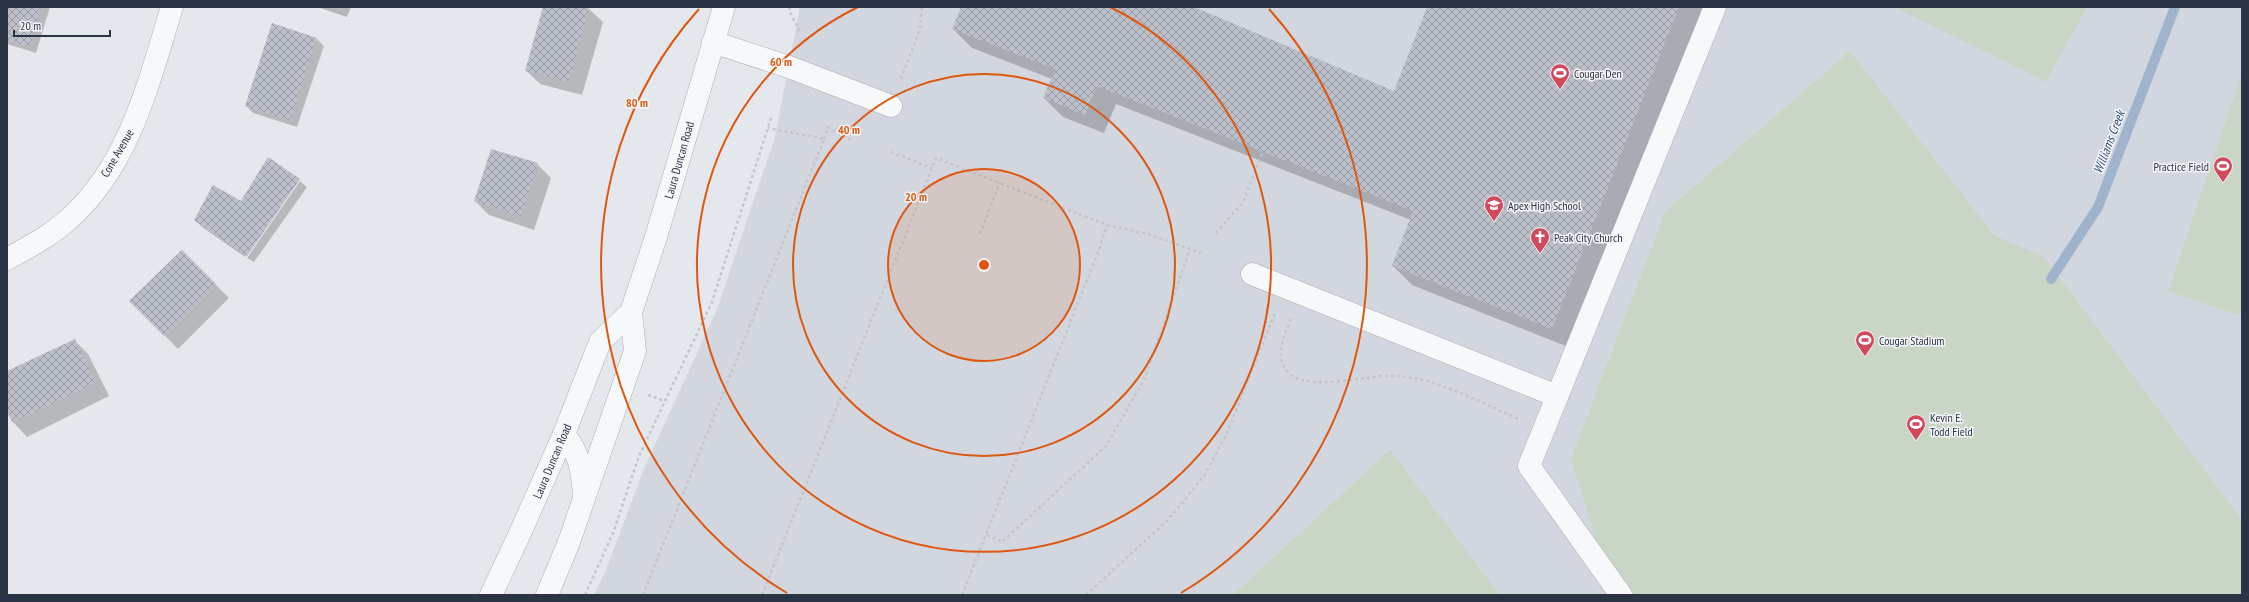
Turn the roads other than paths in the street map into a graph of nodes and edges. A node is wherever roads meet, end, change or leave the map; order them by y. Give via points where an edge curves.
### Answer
1 (172, 7) edge
2 (724, 7) edge
3 (1715, 7) edge
4 (713, 42) junction
5 (891, 106) road end
6 (7, 259) edge
7 (1252, 274) dead end
8 (631, 312) junction
9 (1556, 396) junction
10 (564, 434) junction
11 (584, 499) junction
12 (491, 595) edge
13 (547, 595) edge
14 (1620, 595) edge

1 - 6 street, Cone Avenue via 147,88 130,132 112,164 71,218 36,244
2 - 4 street, Laura Duncan Road
3 - 9 street
4 - 5 street
4 - 8 street, Laura Duncan Road via 656,237
7 - 9 street
8 - 10 street, Laura Duncan Road via 600,342
8 - 11 street, Laura Duncan Road via 635,351
9 - 14 street via 1529,466
10 - 11 street via 574,446 582,468
10 - 12 street, Laura Duncan Road
11 - 13 street, Laura Duncan Road

